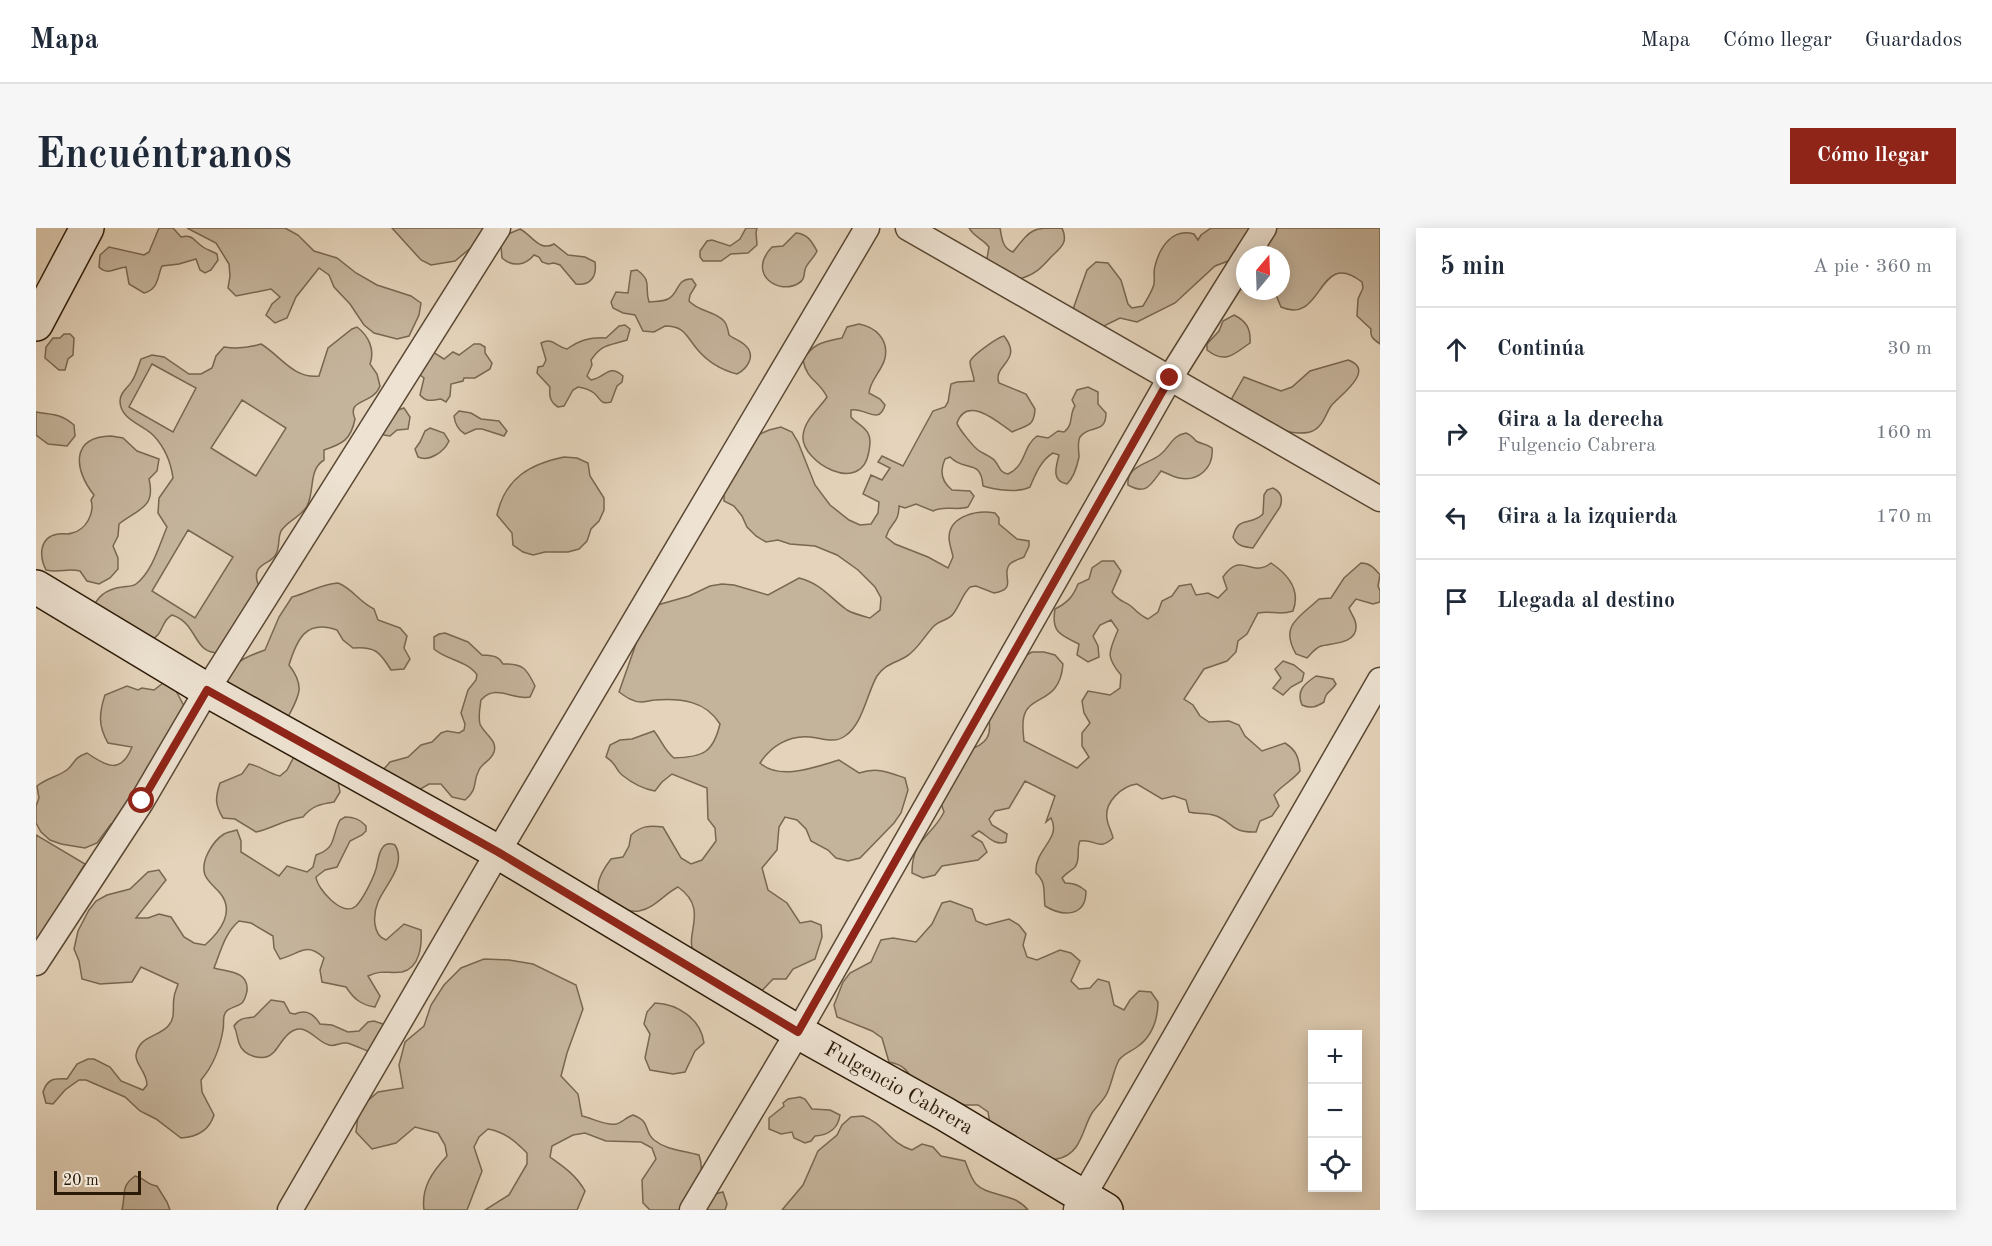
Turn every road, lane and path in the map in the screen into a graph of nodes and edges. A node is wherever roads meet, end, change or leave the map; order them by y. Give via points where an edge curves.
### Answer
1 (87, 228) edge
2 (498, 228) edge
3 (867, 228) edge
4 (908, 228) edge
5 (1264, 228) edge
6 (1253, 246) edge
7 (1236, 273) edge
8 (36, 324) edge
9 (1170, 378) junction
10 (1380, 499) edge
11 (36, 587) edge
12 (1380, 680) edge
13 (207, 690) junction
14 (498, 852) junction
15 (36, 963) edge
16 (798, 1032) junction
17 (1088, 1206) edge
18 (290, 1210) edge
19 (692, 1210) edge

1 - 8 main road
2 - 13 street
3 - 14 street
4 - 9 street
5 - 6 street
7 - 9 street
9 - 10 street
9 - 16 street
11 - 13 main road, Fulgencio Cabrera
12 - 17 street
13 - 14 main road, Fulgencio Cabrera
13 - 15 street via 142,801
14 - 16 main road, Fulgencio Cabrera
14 - 18 street
16 - 17 main road, Fulgencio Cabrera via 945,1114
16 - 19 street

